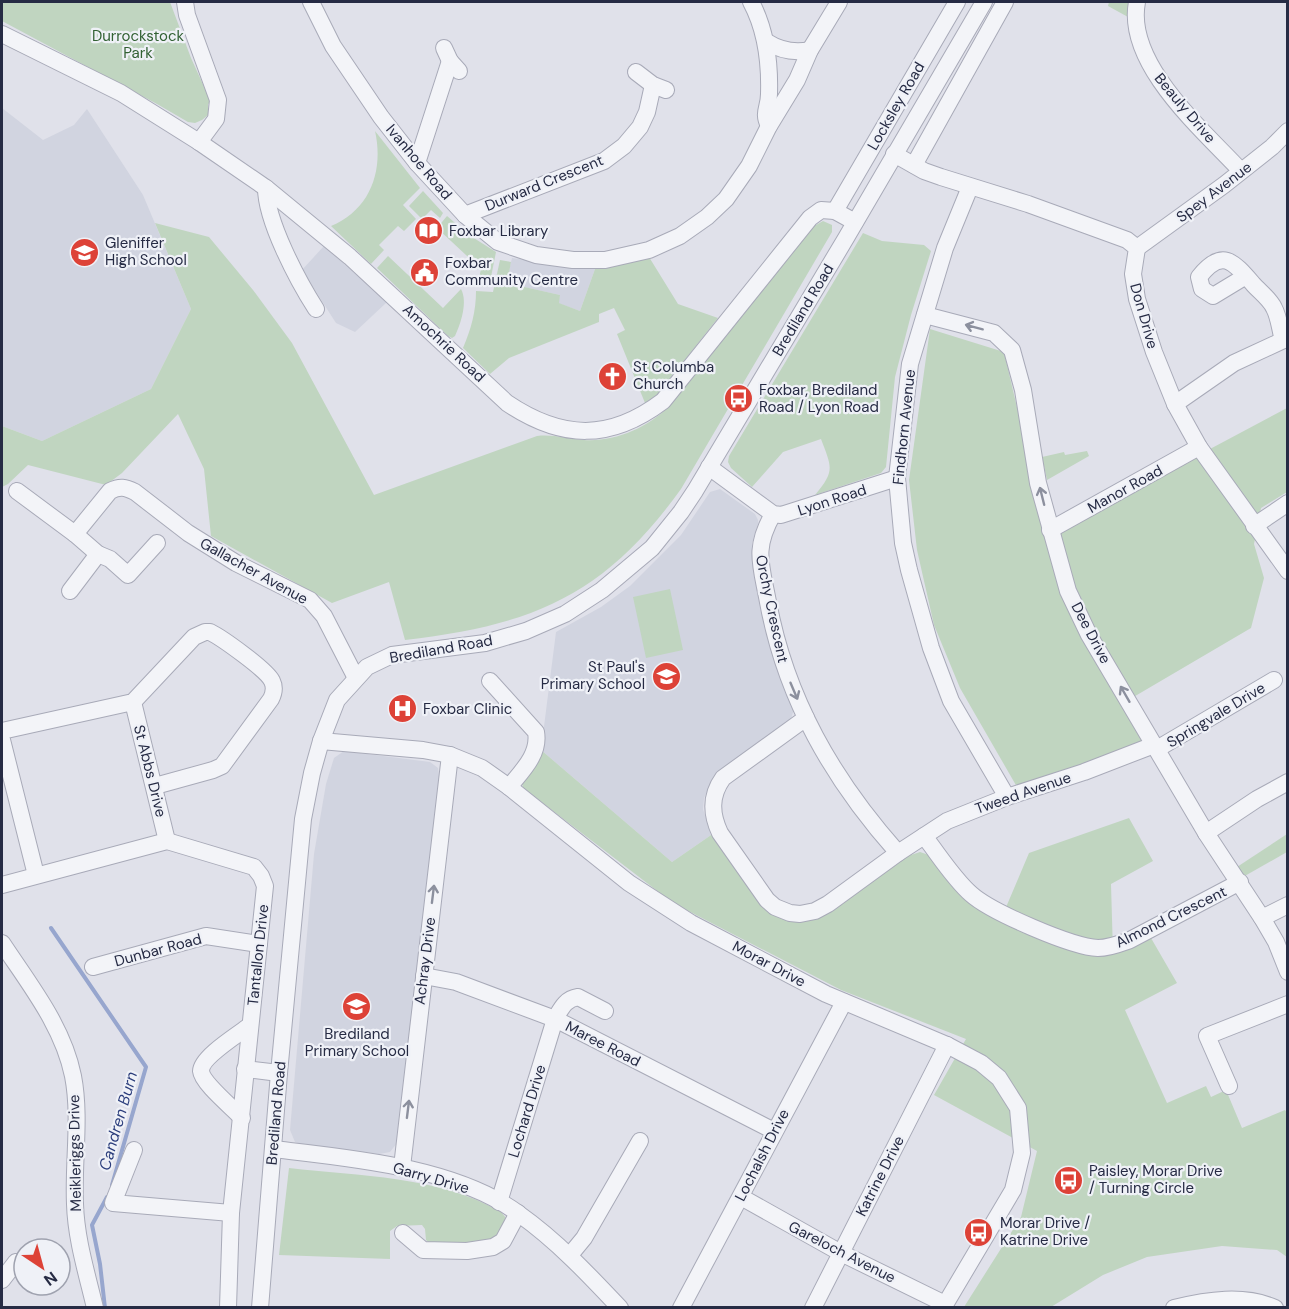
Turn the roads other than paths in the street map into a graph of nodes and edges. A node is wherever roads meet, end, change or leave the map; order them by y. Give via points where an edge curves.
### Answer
1 (185, 2) edge
2 (311, 2) edge
3 (751, 2) edge
4 (839, 2) edge
5 (957, 2) edge
6 (984, 2) edge
7 (1005, 2) edge
8 (1137, 2) edge
9 (2, 34) edge
10 (767, 42) junction
11 (810, 50) junction
12 (451, 60) dead end
13 (636, 72) dead end
14 (768, 126) junction
15 (1287, 131) edge
16 (199, 142) junction
17 (894, 154) junction
18 (417, 163) junction
19 (914, 165) junction
20 (1241, 171) junction
21 (970, 187) junction
22 (266, 188) junction
23 (835, 212) junction
24 (465, 215) junction
25 (855, 222) junction
26 (1137, 248) junction
27 (1246, 276) dead end
28 (316, 309) dead end
29 (925, 315) junction
30 (1285, 339) edge
31 (1175, 404) junction
32 (1199, 447) junction
33 (709, 467) junction
34 (897, 478) junction
35 (17, 491) dead end
36 (1287, 503) edge
37 (773, 514) junction
38 (1254, 526) junction
39 (1050, 530) junction
40 (75, 534) junction
41 (156, 543) dead end
42 (98, 554) junction
43 (1287, 571) edge
44 (70, 591) dead end
45 (356, 678) junction
46 (1274, 680) dead end
47 (490, 681) dead end
48 (133, 702) junction
49 (806, 718) junction
50 (2, 731) edge
51 (2, 740) edge
52 (321, 741) junction
53 (1156, 747) junction
54 (450, 755) junction
55 (1287, 782) edge
56 (155, 786) junction
57 (508, 787) junction
58 (1007, 797) junction
59 (1206, 833) junction
60 (924, 836) junction
61 (167, 841) junction
62 (898, 853) junction
63 (36, 875) junction
64 (1240, 882) junction
65 (2, 885) edge
66 (1287, 905) edge
67 (1262, 918) junction
68 (2, 943) edge
69 (259, 944) junction
70 (93, 967) dead end
71 (1287, 972) edge
72 (424, 976) junction
73 (844, 1002) junction
74 (1287, 1004) edge
75 (605, 1011) dead end
76 (555, 1019) junction
77 (249, 1026) junction
78 (947, 1045) junction
79 (245, 1069) junction
80 (279, 1073) junction
81 (1228, 1086) dead end
82 (242, 1118) junction
83 (774, 1131) junction
84 (640, 1141) dead end
85 (273, 1149) junction
86 (134, 1150) dead end
87 (402, 1167) junction
88 (741, 1197) junction
89 (499, 1202) junction
90 (231, 1213) junction
91 (518, 1213) junction
92 (403, 1233) dead end
93 (841, 1253) junction
94 (570, 1255) junction
95 (12, 1267) edge
96 (2, 1280) edge
97 (944, 1306) edge
98 (95, 1308) edge
99 (228, 1308) edge
100 (260, 1308) edge
101 (620, 1308) edge
102 (681, 1308) edge
103 (813, 1308) edge
104 (1174, 1308) edge
105 (1275, 1308) edge

1 - 16 street via 218,100 216,119
2 - 18 street, Ivanhoe Road via 346,66
3 - 10 street
4 - 11 street, Ivanhoe Road
5 - 23 street, Locksley Road
6 - 17 street, Brediland Road
7 - 19 street
8 - 20 street, Beauly Drive via 1139,34 1153,71
9 - 16 street, Amochrie Road via 121,93
10 - 11 street via 776,49 792,52
10 - 14 street via 769,97 764,117
11 - 14 street, Ivanhoe Road via 797,80
12 - 18 street
13 - 24 street, Durward Crescent via 659,87 640,128 624,146 604,161
14 - 24 street, Ivanhoe Road via 749,166 726,199 680,236 649,250 605,260 536,255 498,242
15 - 20 street, Spey Avenue
16 - 22 street, Amochrie Road
17 - 19 street
17 - 25 street, Brediland Road
18 - 24 street, Ivanhoe Road
19 - 21 street
20 - 26 street, Spey Avenue
21 - 26 street via 1127,240
21 - 29 street, Findhorn Avenue via 945,248
22 - 23 street, Amochrie Road via 350,257 507,403 527,417 580,432 624,424 663,402 810,218 821,210
22 - 28 street via 266,201 286,255
23 - 25 street
25 - 33 street, Brediland Road
26 - 31 street, Don Drive via 1133,274 1137,299
27 - 30 street via 1274,308
29 - 34 street, Findhorn Avenue via 910,364
39 -> 29 street, Dee Drive via 1012,350 994,333
30 - 31 street via 1234,363
31 - 32 street, Don Drive
32 - 38 street, Don Drive
32 - 39 street, Manor Road
33 - 37 street
33 - 45 street, Brediland Road via 652,548 602,590 565,614 485,643 392,655 367,667
34 - 37 street, Lyon Road via 789,514
34 - 58 street, Findhorn Avenue via 909,570 931,648 951,700
35 - 40 street
36 - 38 street
37 -> 49 street, Orchy Crescent via 762,537 760,565 780,654
38 - 43 street, Don Drive
53 -> 39 street, Dee Drive via 1068,591
40 - 42 street
40 - 45 street, Gallacher Avenue via 110,491 118,487 135,492 217,551 310,600 324,616
41 - 42 street via 128,575
42 - 44 street
45 - 52 street, Brediland Road via 337,700
46 - 53 street, Springvale Drive
47 - 57 street via 536,732 538,741
48 - 50 street
48 - 56 street, St Abbs Drive
48 - 56 street via 194,638 205,632 215,634 267,673 274,686 271,699 222,766
49 - 62 street, Orchy Crescent via 856,802
49 - 62 street, Tweed Avenue via 718,785 712,804 720,833 767,900 789,913 815,911 828,904
51 - 63 street
52 - 54 street, Morar Drive
52 - 80 street, Brediland Road via 303,819
53 - 58 street, Tweed Avenue
53 - 59 street, Dee Drive
54 - 57 street, Morar Drive via 482,768
72 -> 54 street, Achray Drive
55 - 59 street
56 - 61 street, St Abbs Drive
57 - 73 street, Morar Drive via 629,883 691,923
58 - 60 street, Tweed Avenue via 947,821
59 - 64 street, Dee Drive
60 - 62 street, Tweed Avenue
60 - 64 street, Almond Crescent via 962,885 987,905 1041,930 1096,948 1130,940
61 - 63 street
61 - 69 street, Tantallon Drive via 254,867 265,886
63 - 65 street
64 - 67 street, Dee Drive
66 - 67 street
67 - 71 street, Dee Drive
68 - 98 street, Meikleriggs Drive via 51,1018 73,1075 77,1228
69 - 70 street, Dunbar Road via 206,936
69 - 77 street, Tantallon Drive
72 - 76 street, Maree Road via 456,982
87 -> 72 street, Achray Drive
73 - 78 street, Morar Drive
73 - 83 street, Lochalsh Drive
74 - 81 street via 1207,1036
75 - 76 street via 573,997
76 - 83 street, Maree Road
76 - 89 street, Lochard Drive
77 - 79 street, Tantallon Drive
77 - 82 street via 201,1068 204,1079
78 - 93 street, Katrine Drive
78 - 97 street, Morar Drive via 999,1078 1018,1108 1022,1153 1012,1190
79 - 80 street
79 - 82 street, Tantallon Drive
80 - 85 street, Brediland Road
82 - 90 street, Tantallon Drive
83 - 88 street, Lochalsh Drive
84 - 94 street via 584,1238
85 - 87 street, Garry Drive
85 - 100 street, Brediland Road
86 - 90 street via 113,1203
87 - 89 street, Garry Drive via 458,1183
88 - 93 street, Gareloch Avenue
88 - 102 street, Lochalsh Drive
89 - 91 street, Garry Drive
90 - 99 street, Tantallon Drive
91 - 92 street via 503,1241 493,1247 423,1250
91 - 94 street, Garry Drive
93 - 97 street, Gareloch Avenue
93 - 103 street, Katrine Drive
94 - 101 street, Garry Drive
95 - 96 street
104 - 105 street via 1233,1299

